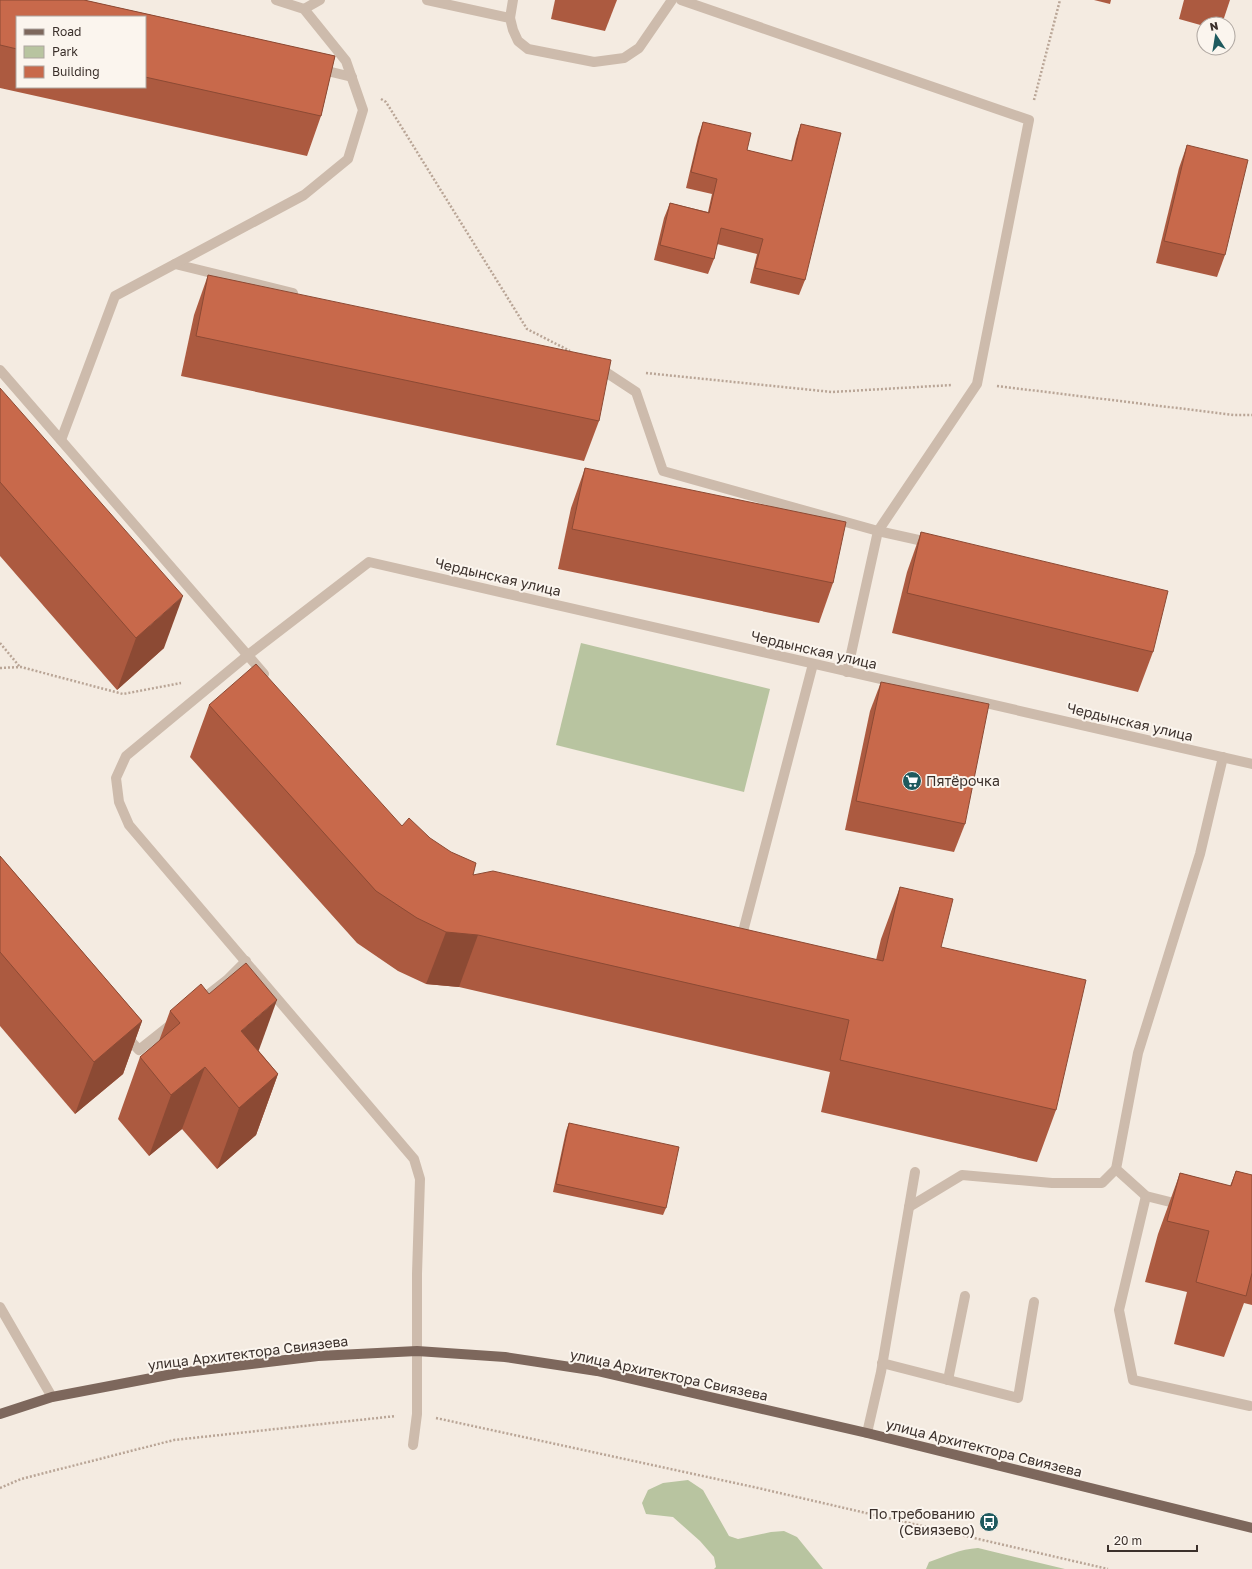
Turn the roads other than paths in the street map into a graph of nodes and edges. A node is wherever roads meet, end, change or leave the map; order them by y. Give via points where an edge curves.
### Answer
1 (276, 0) edge
2 (320, 0) edge
3 (427, 0) edge
4 (513, 0) edge
5 (672, 0) edge
6 (681, 0) edge
7 (304, 4) edge
8 (510, 18) junction
9 (306, 65) edge
10 (352, 77) junction
11 (175, 264) junction
12 (307, 296) edge
13 (586, 364) edge
14 (0, 370) edge
15 (61, 440) junction
16 (878, 531) junction
17 (940, 545) edge
18 (248, 655) junction
19 (814, 664) junction
20 (847, 672) junction
21 (268, 679) edge
22 (1223, 757) junction
23 (1252, 764) edge
24 (738, 953) edge
25 (246, 961) junction
26 (192, 1008) edge
27 (180, 1017) edge
28 (118, 1026) edge
29 (1116, 1169) junction
30 (915, 1172) dead end
31 (1146, 1196) junction
32 (909, 1207) junction
33 (1192, 1207) edge
34 (965, 1296) dead end
35 (1034, 1302) dead end
36 (0, 1307) edge
37 (417, 1351) junction
38 (882, 1363) junction
39 (948, 1380) junction
40 (52, 1397) junction
41 (1250, 1406) dead end
42 (0, 1414) edge
43 (867, 1433) junction
44 (413, 1445) dead end
45 (1252, 1528) edge

1 - 7 street
2 - 7 street
3 - 8 street
4 - 8 street
5 - 8 street via 639,48 624,58 594,62 528,49 518,41
6 - 16 street via 1029,120 977,384
7 - 10 street via 346,61
9 - 10 street
10 - 11 street via 363,110 348,159 304,195
11 - 12 street
11 - 15 street via 115,296
13 - 16 street via 601,368 636,392 663,471
14 - 15 street
15 - 18 street
16 - 17 street
16 - 20 street
18 - 19 street, Чердынская улица via 369,562
18 - 21 street
18 - 25 street via 126,756 116,778 119,802 129,825
19 - 20 street, Чердынская улица
19 - 24 street
20 - 22 street, Чердынская улица
22 - 23 street, Чердынская улица
22 - 29 street via 1200,854 1138,1053
25 - 26 street
25 - 37 street via 414,1159 420,1180
27 - 28 street via 139,1050
29 - 31 street
29 - 32 street via 1102,1183 1052,1183 962,1175
30 - 32 street
31 - 33 street
31 - 41 street via 1119,1310 1133,1380
32 - 38 street
34 - 39 street
35 - 39 street via 1018,1398
36 - 40 street
37 - 40 main road, улица Архитектора Свиязева via 318,1356 178,1373
37 - 43 main road, улица Архитектора Свиязева via 505,1357 597,1371
37 - 44 street via 417,1414
38 - 39 street
38 - 43 street
40 - 42 main road, улица Архитектора Свиязева
43 - 45 main road, улица Архитектора Свиязева

